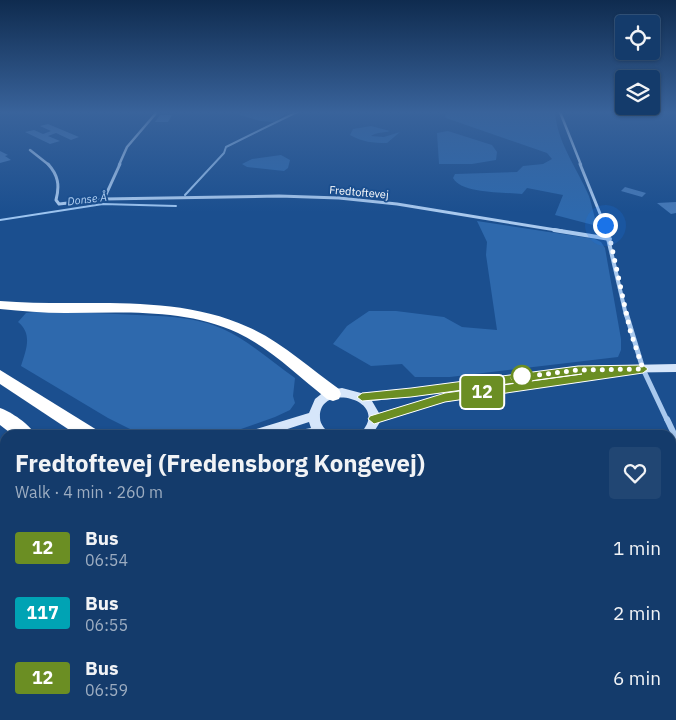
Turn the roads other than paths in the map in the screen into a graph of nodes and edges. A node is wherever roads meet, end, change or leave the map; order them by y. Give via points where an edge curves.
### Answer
1 (129, 146) edge
2 (573, 146) edge
3 (30, 150) dead end
4 (104, 199) junction
5 (610, 239) junction
6 (0, 304) edge
7 (676, 368) edge
8 (643, 369) junction
9 (0, 376) edge
10 (333, 394) junction
11 (362, 397) junction
12 (0, 415) edge
13 (314, 416) junction
14 (374, 419) junction
15 (20, 430) edge
16 (83, 430) edge
17 (269, 430) edge
18 (319, 430) edge
19 (370, 430) edge
20 (672, 430) edge

1 - 4 street
2 - 5 street
3 - 4 street, Fredtoftevej via 42,158 58,178 60,189 56,200 59,204
4 - 5 street, Fredtoftevej via 339,198 397,204
5 - 8 street via 630,330
6 - 10 highway via 37,308 144,309 197,315 242,329 263,340
7 - 8 street
8 - 11 street via 578,370
8 - 14 street via 445,398
8 - 20 street
9 - 16 highway
10 - 11 street via 348,392
10 - 13 street via 320,402
11 - 14 street via 373,411
12 - 15 highway
13 - 17 street
13 - 18 street
14 - 19 street

